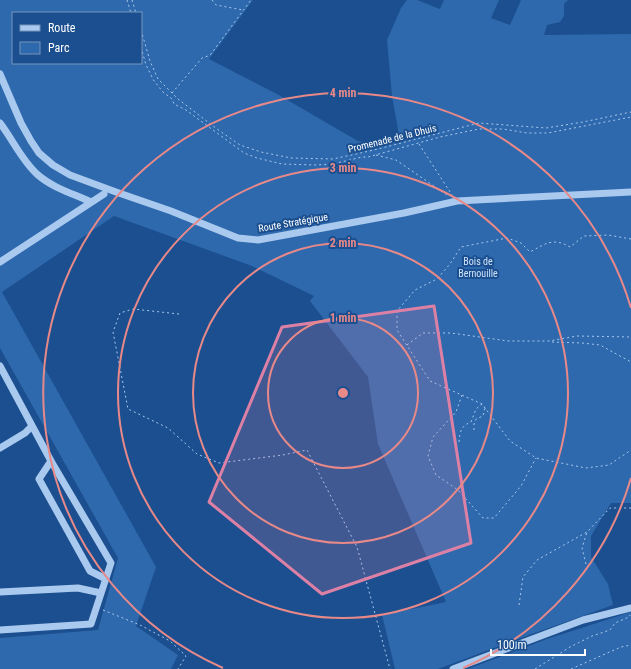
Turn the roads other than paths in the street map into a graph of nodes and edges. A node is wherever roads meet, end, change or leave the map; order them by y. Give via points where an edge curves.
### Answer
1 (0, 74) edge
2 (0, 123) edge
3 (631, 192) edge
4 (104, 194) dead end
5 (91, 202) junction
6 (0, 262) edge
7 (0, 366) edge
8 (32, 426) junction
9 (1, 446) edge
10 (51, 461) junction
11 (106, 579) junction
12 (0, 592) edge
13 (101, 593) junction
14 (631, 608) edge
15 (0, 630) edge
16 (453, 669) edge

1 - 3 street, Route Stratégique via 21,123 39,153 53,165 70,175 238,238 258,240 456,201
2 - 5 street via 26,162 38,175 52,185
4 - 5 street
5 - 6 street
7 - 8 street
8 - 9 street via 25,433
8 - 10 street
10 - 11 street via 111,563
10 - 11 street via 39,479 90,571
11 - 13 street
12 - 13 street via 78,588
13 - 15 street via 91,624
14 - 16 street via 583,620

